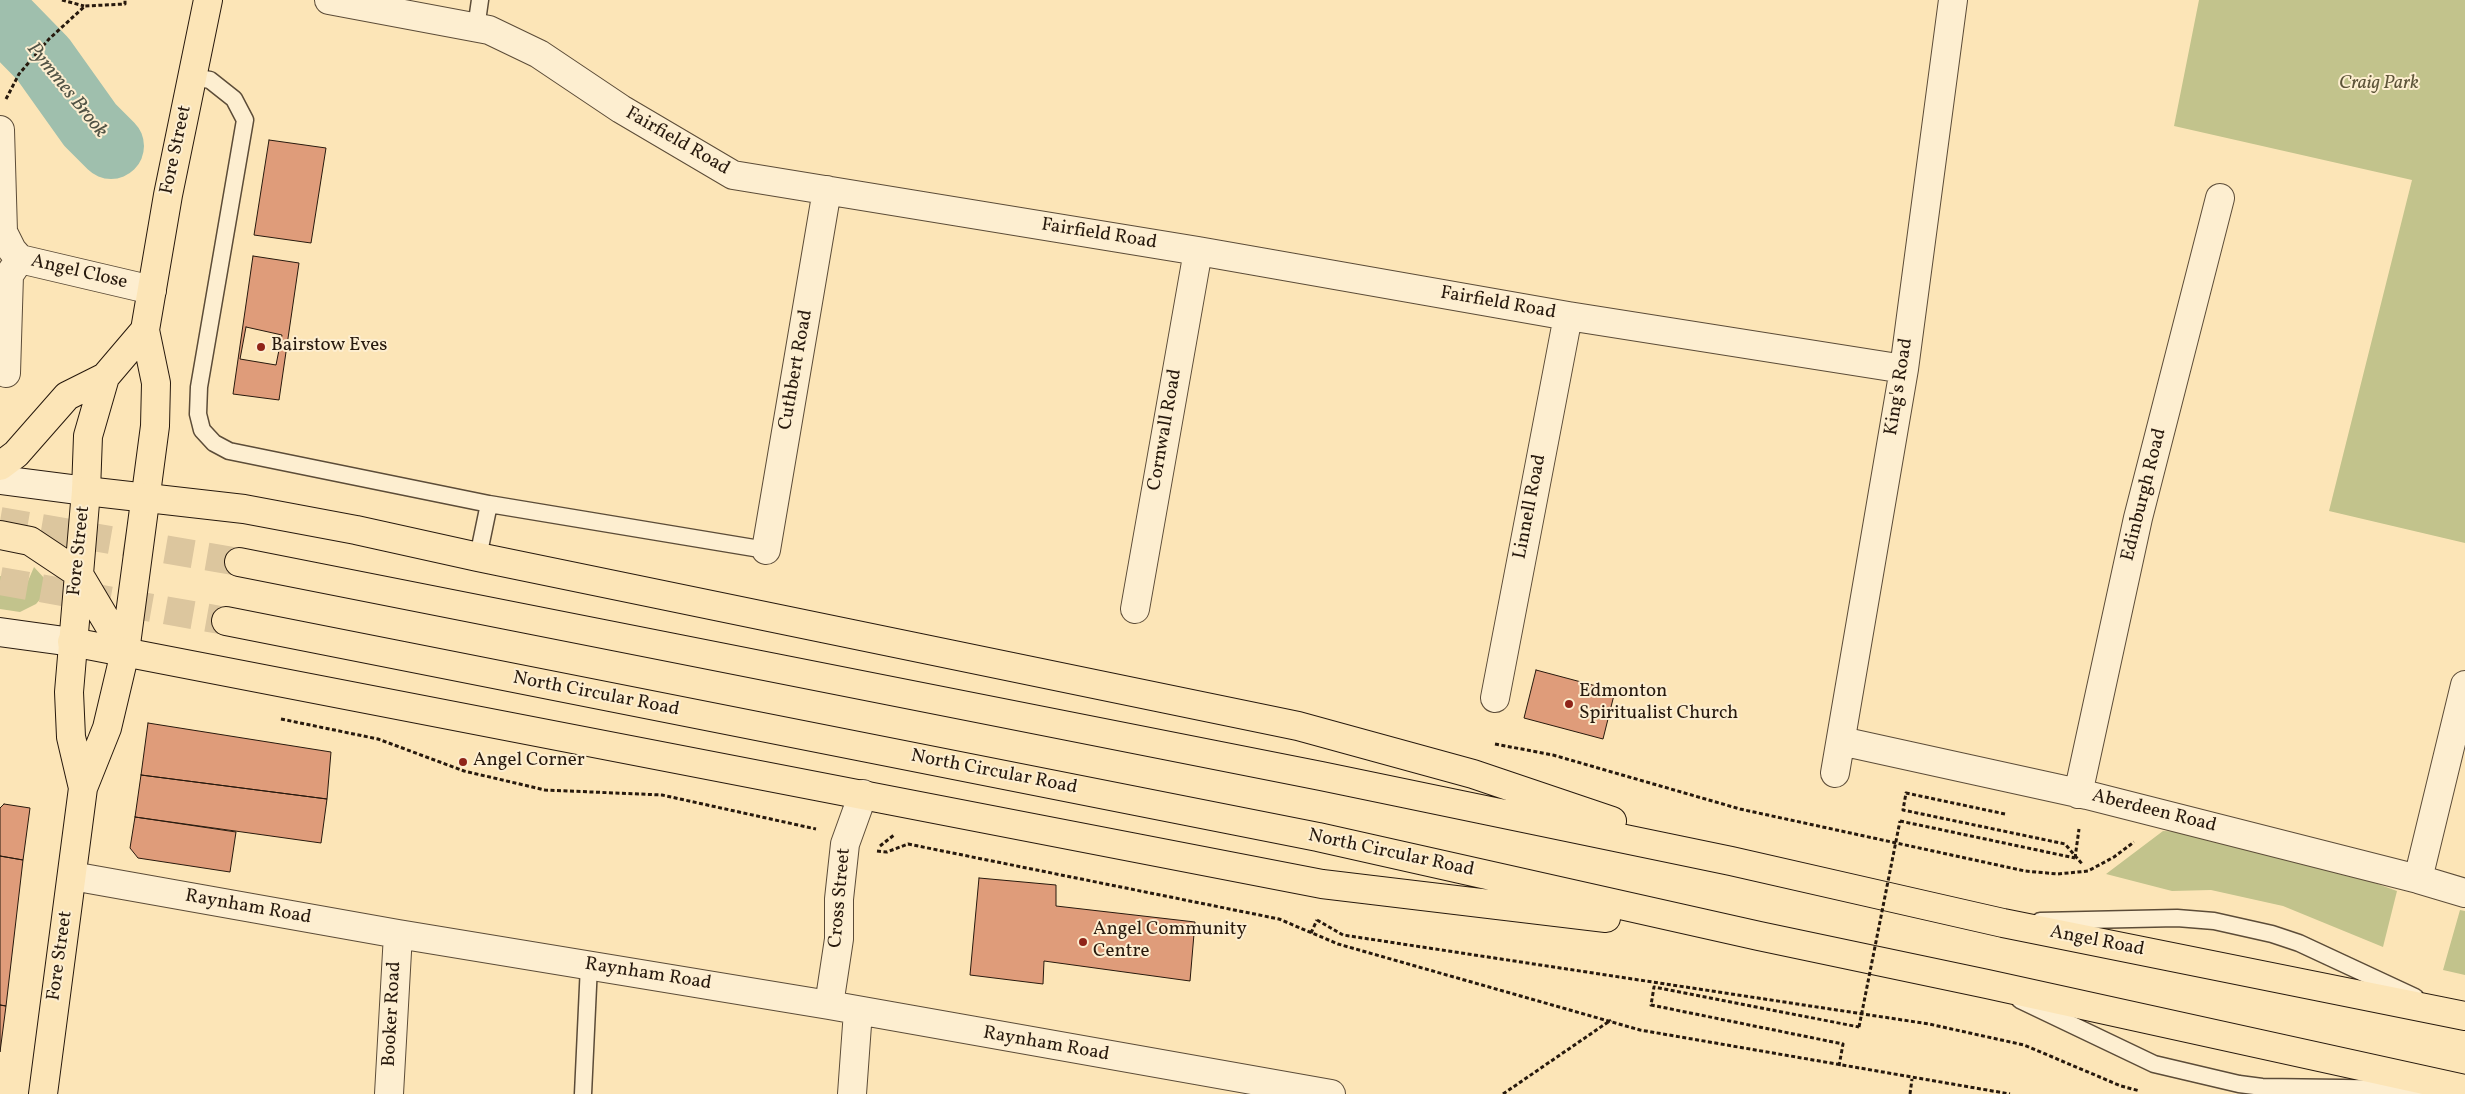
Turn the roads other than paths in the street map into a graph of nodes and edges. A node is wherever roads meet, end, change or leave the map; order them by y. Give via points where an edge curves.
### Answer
1 (208, 0) edge
2 (329, 0) edge
3 (480, 0) edge
4 (1953, 0) edge
5 (476, 28) junction
6 (193, 77) junction
7 (0, 130) edge
8 (827, 190) junction
9 (2220, 198) dead end
10 (1198, 251) junction
11 (20, 259) junction
12 (152, 290) junction
13 (1568, 316) junction
14 (145, 330) junction
15 (1904, 368) junction
16 (6, 374) dead end
17 (105, 376) junction
18 (0, 466) edge
19 (0, 480) edge
20 (86, 491) junction
21 (146, 498) junction
22 (489, 504) junction
23 (0, 535) edge
24 (766, 550) joint
25 (478, 557) junction
26 (239, 562) tunnel mouth
27 (78, 573) junction
28 (1135, 609) dead end
29 (226, 622) tunnel mouth
30 (0, 632) edge
31 (72, 642) junction
32 (125, 652) junction
33 (2465, 684) edge
34 (1495, 698) dead end
35 (1841, 740) junction
36 (1835, 773) dead end
37 (83, 788) junction
38 (863, 794) junction
39 (2078, 794) junction
40 (1731, 862) junction
41 (72, 876) junction
42 (2418, 879) junction
43 (2465, 893) edge
44 (2003, 922) junction
45 (398, 934) junction
46 (1759, 936) junction
47 (588, 965) junction
48 (1987, 984) junction
49 (829, 1005) junction
50 (858, 1011) junction
51 (2465, 1015) edge
52 (1222, 1085) edge
53 (2465, 1089) edge
54 (43, 1094) edge
55 (389, 1094) edge
56 (583, 1094) edge
57 (852, 1094) edge
58 (1331, 1094) edge

1 - 6 main road, Fore Street
2 - 5 street, Fairfield Road
3 - 5 lane
4 - 15 street, King's Road
5 - 8 street, Fairfield Road via 489,30 539,54 621,109 733,176
6 - 12 main road, Fore Street
6 - 22 lane via 210,80 234,99 245,120 199,387 198,414 202,430 214,443 229,451
7 - 11 street, Angel Close via 3,232
8 - 10 street, Fairfield Road
8 - 24 street, Cuthbert Road
9 - 39 street, Edinburgh Road via 2138,518
10 - 13 street, Fairfield Road
10 - 28 street, Cornwall Road
11 - 12 street, Angel Close
11 - 16 street via 9,275
12 - 14 main road, Fore Street
13 - 15 street, Fairfield Road
13 - 34 street, Linnell Road
14 - 17 main road, Fore Street
14 - 21 main road, Fore Street via 156,383
15 - 35 street, King's Road
17 - 18 main road via 67,396 16,454
17 - 20 main road, Fore Street via 88,436
19 - 20 street
20 - 21 main road
20 - 27 main road, Fore Street
21 - 25 main road via 244,509
21 - 32 main road, Fore Street
22 - 24 lane
22 - 25 lane
23 - 27 main road via 30,541
25 - 40 main road via 1298,726 1473,774
26 - 40 main road via 1315,774
27 - 31 main road, Fore Street
27 - 32 main road
29 - 46 main road, North Circular Road via 1318,837
30 - 31 street
31 - 32 main road
31 - 37 main road, Fore Street via 68,715
32 - 37 main road, Fore Street via 106,728
32 - 38 main road
33 - 42 street
35 - 36 street, King's Road
35 - 39 street, Aberdeen Road
37 - 41 main road, Fore Street
38 - 46 main road via 1322,884
38 - 49 street, Cross Street via 845,844 839,899 840,925
39 - 42 street, Aberdeen Road
40 - 44 main road, Angel Road
41 - 45 street, Raynham Road
41 - 54 main road, Fore Street
42 - 43 street, Aberdeen Road
44 - 51 main road, Angel Road
44 - 51 lane via 2177,918 2214,921 2299,943 2411,995
45 - 47 street, Raynham Road
45 - 55 street, Booker Road
46 - 48 main road
47 - 49 street, Raynham Road
47 - 56 lane
48 - 53 main road
48 - 53 lane via 2154,1064 2238,1084
49 - 50 street, Raynham Road
50 - 52 street, Raynham Road
50 - 57 street
52 - 58 street, Raynham Road

